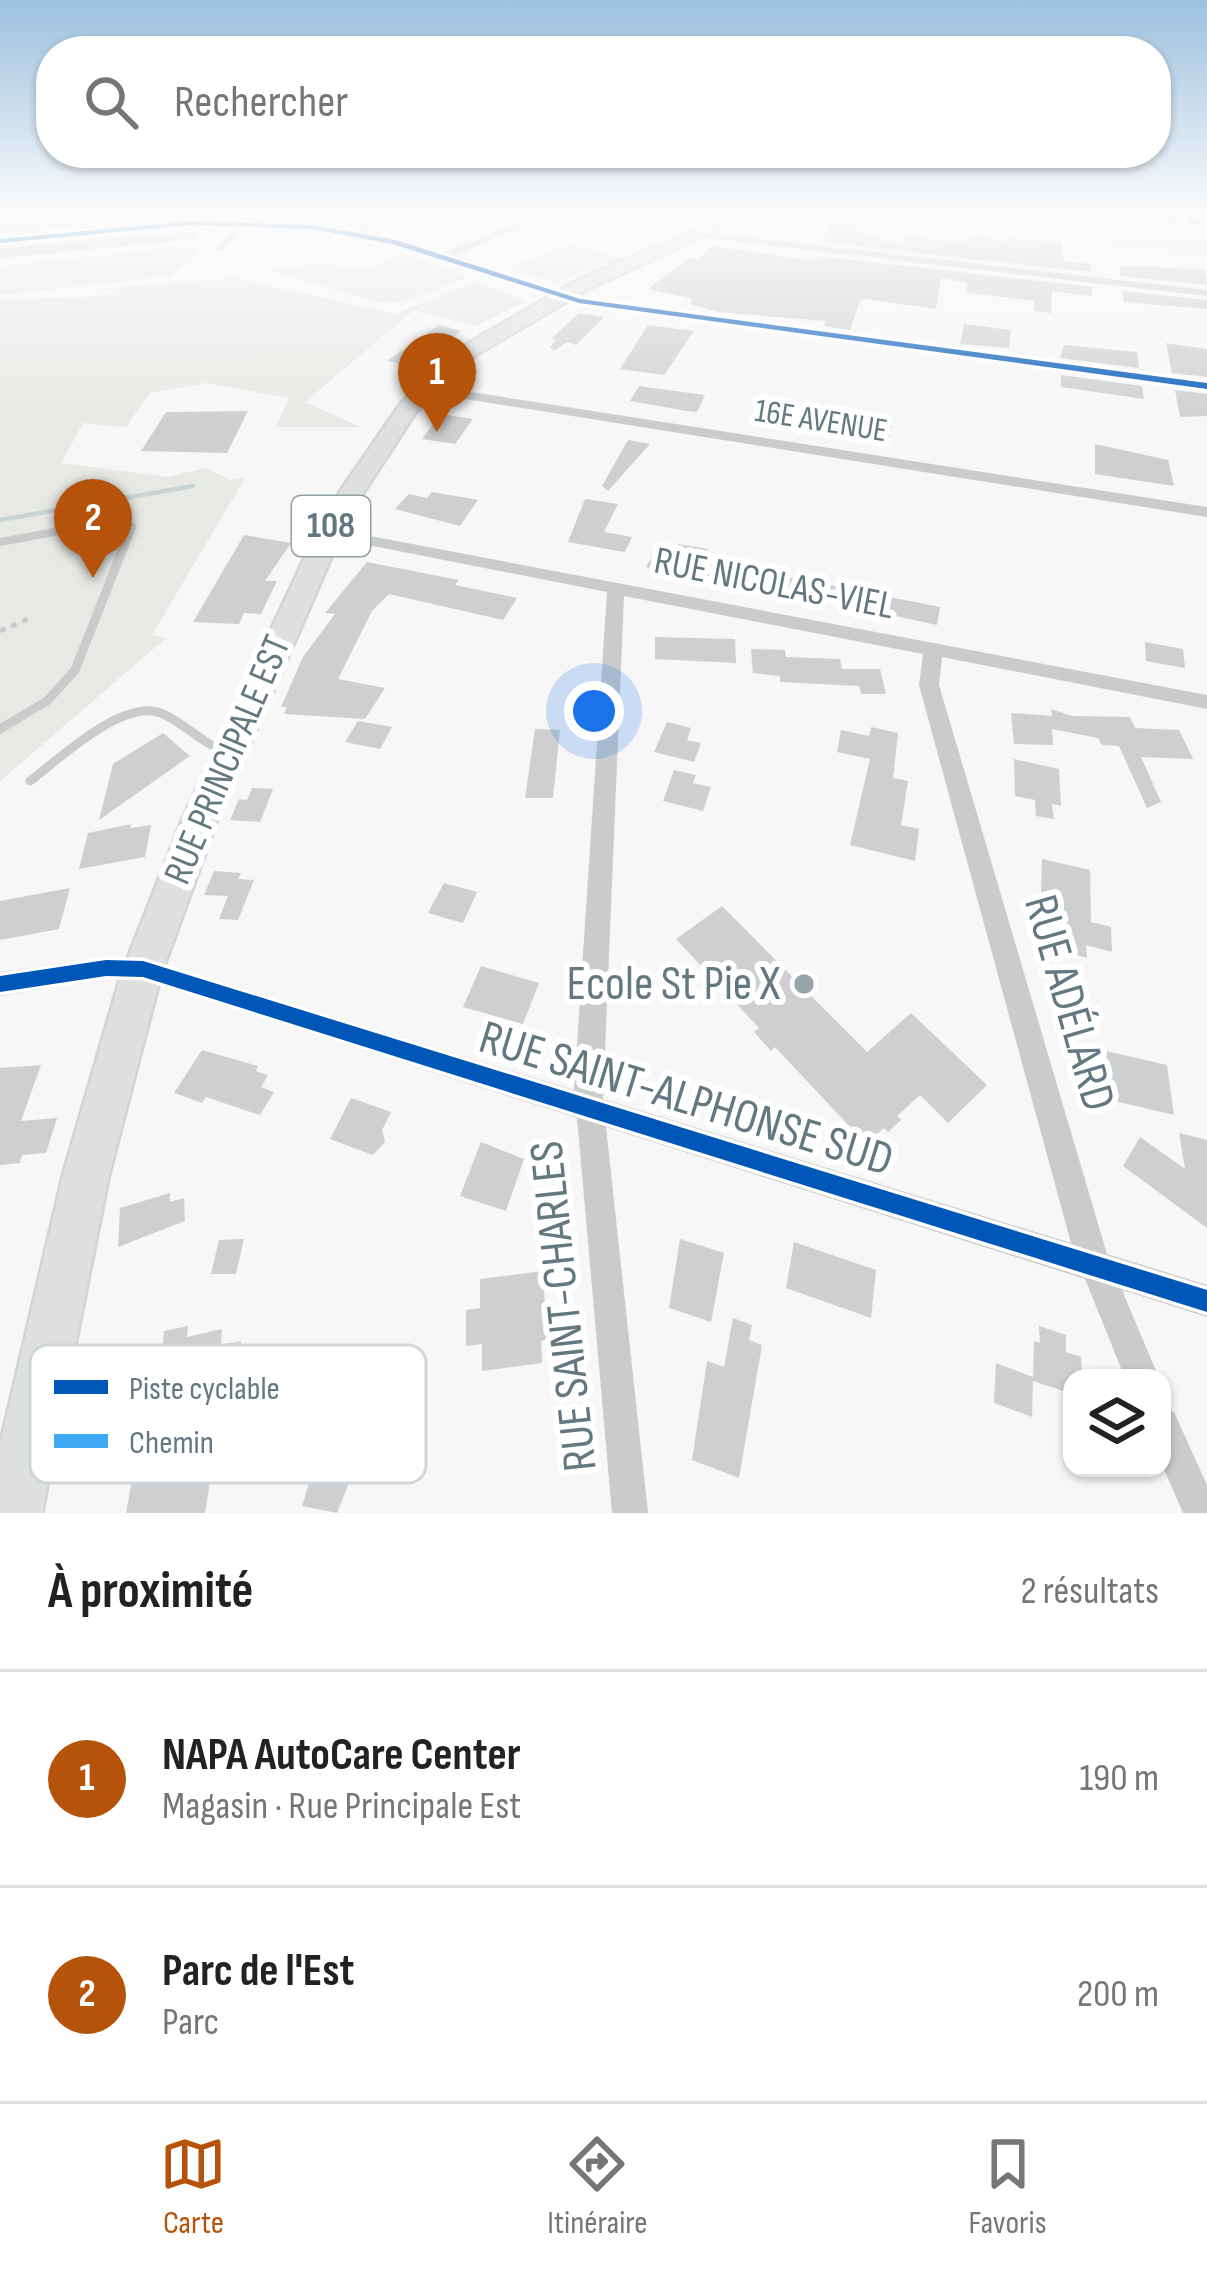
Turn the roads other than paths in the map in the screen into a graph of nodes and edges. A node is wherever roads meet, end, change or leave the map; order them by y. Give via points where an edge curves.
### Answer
1 (529, 287) edge
2 (587, 287) edge
3 (1159, 287) edge
4 (1207, 292) edge
5 (562, 298) junction
6 (1207, 386) edge
7 (426, 388) junction
8 (1207, 512) edge
9 (328, 533) junction
10 (0, 542) edge
11 (616, 587) junction
12 (933, 649) junction
13 (1207, 702) edge
14 (0, 729) edge
15 (230, 753) junction
16 (30, 781) dead end
17 (142, 970) junction
18 (0, 983) edge
19 (589, 1109) junction
20 (1094, 1265) junction
21 (1207, 1301) edge
22 (49, 1345) edge
23 (1138, 1369) edge
24 (30, 1434) edge
25 (1171, 1445) edge
26 (13, 1513) edge
27 (630, 1513) edge
28 (1201, 1513) edge

1 - 5 street
2 - 5 main road, RUE PRINCIPALE EST / 108
3 - 4 street
5 - 6 street
5 - 7 main road, RUE PRINCIPALE EST / 108 via 484,340
7 - 8 street, 16E AVENUE
7 - 9 main road, RUE PRINCIPALE EST / 108 via 371,455
9 - 11 street, RUE NICOLAS-VIEL
9 - 15 main road, RUE PRINCIPALE EST / 108
10 - 14 lane via 118,521 132,527 69,679
11 - 12 street, RUE NICOLAS-VIEL
11 - 19 street, RUE SAINT-CHARLES
12 - 13 street, RUE NICOLAS-VIEL
12 - 20 street, RUE ADÉLARD via 929,685
15 - 16 lane via 140,709
15 - 17 main road, RUE PRINCIPALE EST / 108
17 - 18 street, RUE SAINT-ALPHONSE SUD
17 - 19 street, RUE SAINT-ALPHONSE SUD
17 - 22 main road, RUE PRINCIPALE EST / 108
19 - 20 street, RUE SAINT-ALPHONSE SUD
19 - 27 street, RUE SAINT-CHARLES
20 - 21 street, RUE SAINT-ALPHONSE SUD
20 - 23 street, RUE ADÉLARD
24 - 26 main road, RUE PRINCIPALE EST / 108
25 - 28 street

